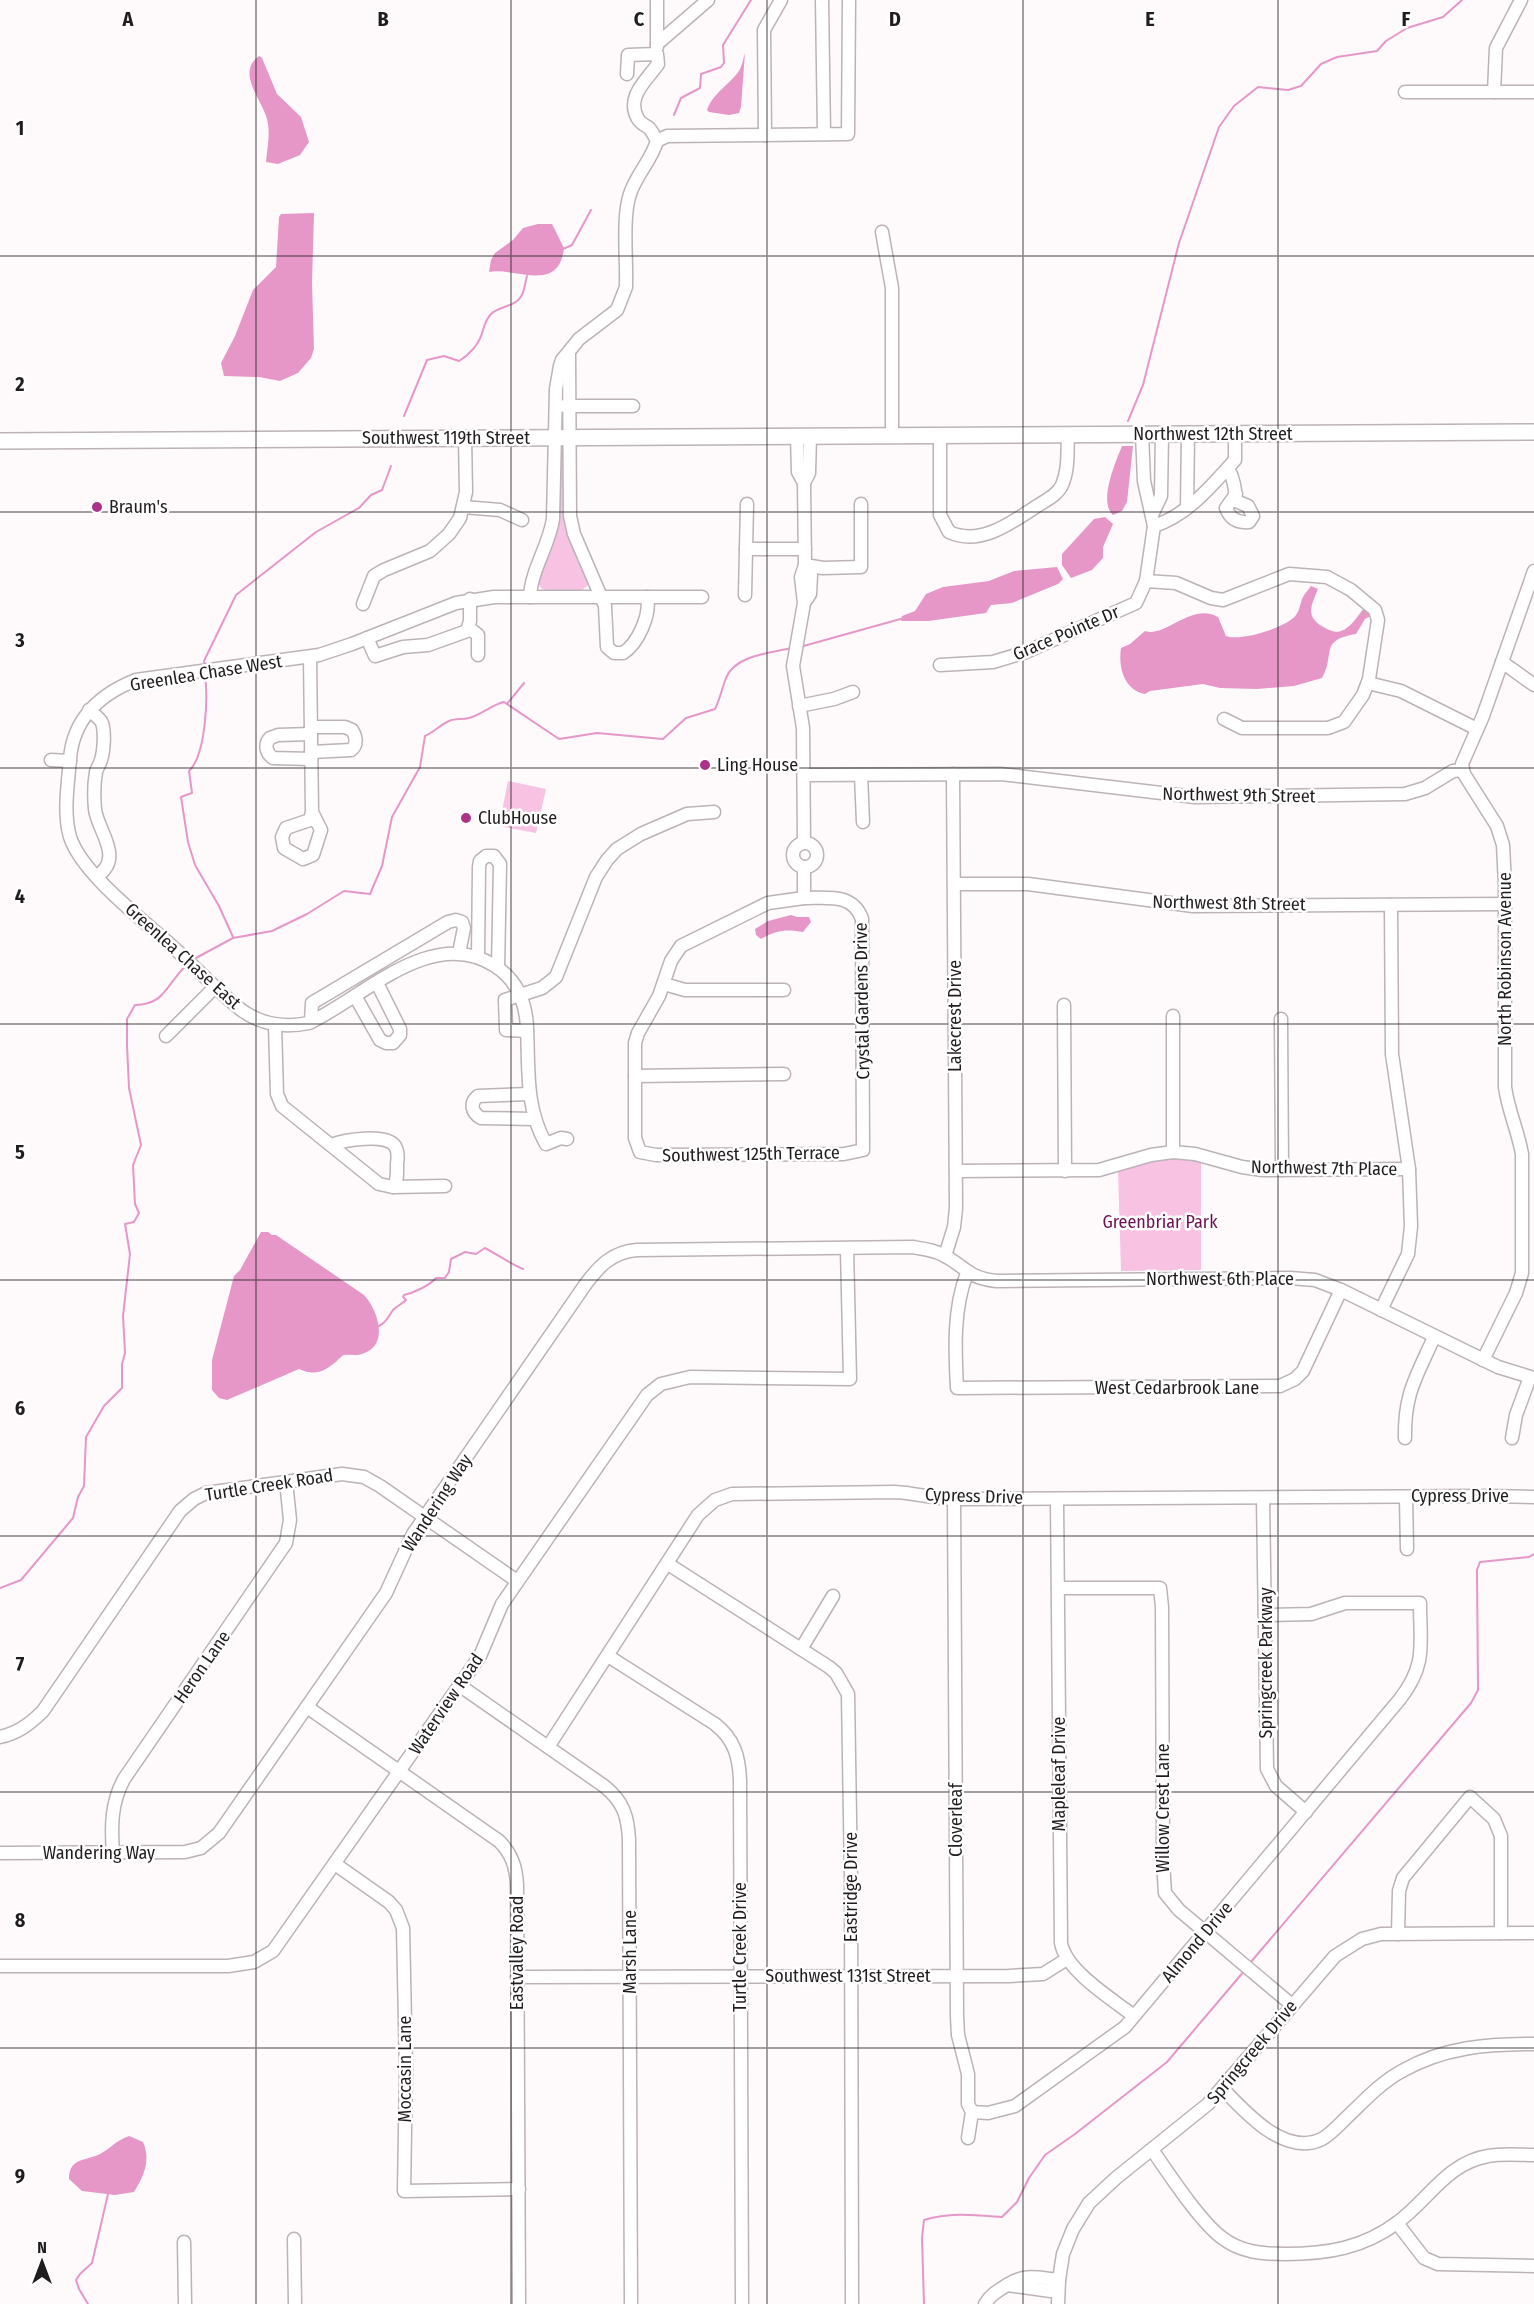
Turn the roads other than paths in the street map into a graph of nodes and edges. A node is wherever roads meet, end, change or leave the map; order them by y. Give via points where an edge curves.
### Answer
1 (657, 0) edge
2 (708, 0) edge
3 (781, 0) edge
4 (822, 0) edge
5 (849, 0) edge
6 (1521, 0) edge
7 (657, 49) junction
8 (627, 74) dead end
9 (1405, 92) dead end
10 (1494, 92) junction
11 (1534, 92) edge
12 (824, 134) junction
13 (765, 135) junction
14 (657, 141) junction
15 (882, 232) dead end
16 (569, 352) junction
17 (633, 405) dead end
18 (556, 406) junction
19 (570, 406) junction
20 (1534, 432) edge
21 (1142, 434) junction
22 (1162, 434) junction
23 (1188, 434) junction
24 (1235, 434) junction
25 (892, 435) junction
26 (940, 435) junction
27 (1064, 435) junction
28 (803, 436) junction
29 (554, 437) junction
30 (571, 437) junction
31 (465, 438) junction
32 (0, 441) edge
33 (1228, 468) junction
34 (1236, 494) dead end
35 (747, 504) dead end
36 (861, 504) dead end
37 (463, 507) junction
38 (1187, 508) junction
39 (522, 520) dead end
40 (1153, 520) junction
41 (746, 549) junction
42 (805, 549) junction
43 (805, 565) junction
44 (1534, 571) edge
45 (1146, 581) junction
46 (745, 595) dead end
47 (530, 597) junction
48 (647, 597) junction
49 (702, 597) dead end
50 (602, 598) junction
51 (470, 599) junction
52 (363, 604) dead end
53 (469, 628) junction
54 (367, 638) junction
55 (478, 656) dead end
56 (310, 657) junction
57 (1502, 662) junction
58 (940, 664) dead end
59 (1368, 683) junction
60 (1534, 685) edge
61 (853, 692) dead end
62 (799, 706) junction
63 (89, 710) junction
64 (1224, 719) dead end
65 (1477, 729) junction
66 (310, 730) junction
67 (72, 745) joint
68 (311, 756) junction
69 (51, 760) dead end
70 (69, 761) junction
71 (1462, 770) junction
72 (953, 774) junction
73 (804, 775) junction
74 (861, 775) junction
75 (312, 812) dead end
76 (714, 812) dead end
77 (863, 822) dead end
78 (97, 876) junction
79 (955, 884) junction
80 (804, 898) junction
81 (1505, 904) junction
82 (1391, 905) junction
83 (459, 953) junction
84 (478, 957) junction
85 (498, 968) junction
86 (377, 983) junction
87 (664, 984) junction
88 (215, 987) junction
89 (784, 990) dead end
90 (521, 995) junction
91 (355, 996) junction
92 (1064, 1005) dead end
93 (1173, 1016) dead end
94 (1281, 1019) dead end
95 (310, 1022) junction
96 (275, 1025) junction
97 (527, 1031) junction
98 (166, 1036) dead end
99 (784, 1074) dead end
100 (634, 1076) junction
101 (529, 1094) junction
102 (534, 1119) junction
103 (567, 1139) dead end
104 (331, 1145) junction
105 (863, 1150) joint
106 (640, 1152) joint
107 (1173, 1152) junction
108 (1528, 1168) edge
109 (1409, 1169) junction
110 (1282, 1170) junction
111 (956, 1171) junction
112 (1065, 1171) junction
113 (445, 1186) dead end
114 (393, 1187) junction
115 (893, 1248) joint
116 (847, 1249) junction
117 (945, 1256) junction
118 (967, 1273) junction
119 (1341, 1290) junction
120 (1381, 1310) junction
121 (1434, 1337) junction
122 (1483, 1360) junction
123 (1532, 1378) edge
124 (1405, 1438) dead end
125 (1512, 1438) dead end
126 (286, 1481) junction
127 (1407, 1497) junction
128 (1534, 1497) edge
129 (1057, 1498) junction
130 (1263, 1498) junction
131 (954, 1499) junction
132 (425, 1518) junction
133 (1407, 1549) dead end
134 (668, 1564) junction
135 (517, 1581) junction
136 (1058, 1588) junction
137 (833, 1596) dead end
138 (1266, 1615) junction
139 (801, 1648) junction
140 (608, 1656) junction
141 (459, 1685) junction
142 (307, 1707) junction
143 (0, 1737) edge
144 (548, 1747) junction
145 (399, 1772) junction
146 (1306, 1812) junction
147 (0, 1853) edge
148 (112, 1853) junction
149 (335, 1864) junction
150 (1205, 1933) junction
151 (1501, 1933) junction
152 (1534, 1933) edge
153 (1398, 1934) junction
154 (1067, 1959) junction
155 (0, 1966) edge
156 (740, 1976) junction
157 (851, 1976) junction
158 (957, 1976) junction
159 (517, 1977) junction
160 (630, 1977) junction
161 (1292, 2006) junction
162 (1134, 2016) junction
163 (1534, 2044) edge
164 (1223, 2089) junction
165 (972, 2112) junction
166 (968, 2138) dead end
167 (1153, 2151) junction
168 (1534, 2155) edge
169 (519, 2188) junction
170 (1397, 2223) junction
171 (294, 2238) dead end
172 (184, 2242) dead end
173 (1534, 2266) edge
174 (1058, 2292) edge
175 (185, 2304) edge
176 (295, 2304) edge
177 (519, 2304) edge
178 (631, 2304) edge
179 (742, 2304) edge
180 (852, 2304) edge
181 (986, 2304) edge

1 - 7 street
2 - 7 street
3 - 13 street via 764,30
4 - 12 street
5 - 12 street via 848,134
6 - 10 street via 1496,48
7 - 8 street via 628,55
7 - 14 street via 658,64 638,88 634,111
9 - 10 street
10 - 11 street
12 - 13 street
13 - 14 street via 667,136
14 - 16 street via 653,156 630,193 626,211 626,287 617,310 579,339
15 - 25 street via 891,281
16 - 18 street via 560,366
16 - 19 street
17 - 19 street
18 - 19 street
18 - 29 street
19 - 30 street
20 - 24 main road, Northwest 12th Street
21 - 22 main road, Northwest 12th Street
21 - 27 main road, Northwest 12th Street
21 - 40 street via 1146,498
22 - 23 main road, Northwest 12th Street
22 - 40 street via 1161,495
23 - 24 main road, Northwest 12th Street
23 - 38 street
24 - 33 street via 1235,460
25 - 26 main road, Northwest 12th Street
25 - 28 main road, Southwest 119th Street
26 - 27 main road, Northwest 12th Street
26 - 27 street via 940,515 955,535 987,535 1002,529 1057,493 1064,479
28 - 30 main road, Southwest 119th Street
28 - 42 street via 798,472 804,483
29 - 30 main road, Southwest 119th Street
29 - 31 main road, Southwest 119th Street
29 - 47 street via 554,519
30 - 50 street via 571,522
31 - 32 main road, Southwest 119th Street
31 - 37 street
33 - 34 street via 1235,480
33 - 38 street
35 - 41 street
36 - 43 street via 861,567
37 - 39 street via 500,510
37 - 52 street via 449,534 430,551 374,576
38 - 40 street via 1167,522
40 - 45 street, Grace Pointe Dr
41 - 42 street
41 - 46 street
42 - 43 street
43 - 62 street via 811,576 810,594 804,603 793,666
44 - 57 street
45 - 58 street, Grace Pointe Dr via 1136,603 1026,652 993,662
45 - 59 street via 1176,583 1223,600 1289,574 1338,581 1374,610 1378,620
47 - 50 street, Greenlea Chase West
47 - 51 street, Greenlea Chase West
48 - 49 street, Greenlea Chase West
48 - 50 street, Greenlea Chase West
48 - 50 street via 647,617 628,651 619,654 607,647
51 - 53 street
51 - 54 street, Greenlea Chase West
53 - 54 street via 428,645 403,647 375,656
53 - 55 street via 478,635
54 - 56 street, Greenlea Chase West
56 - 63 street, Greenlea Chase West via 136,680 106,695
56 - 66 street
57 - 60 street
57 - 65 street
59 - 64 street via 1350,715 1337,726 1242,728
59 - 65 street via 1401,692
61 - 62 street
62 - 73 street
63 - 67 street, Greenlea Chase West
63 - 78 street via 102,722 102,754 96,773 94,806 108,846 105,870
65 - 71 street
66 - 68 street
66 - 68 street via 274,736 268,740 267,751 277,759
66 - 68 street via 345,728 352,730 356,738 354,748 346,752
67 - 70 street, Greenlea Chase East
68 - 75 street
69 - 70 street
70 - 78 street, Greenlea Chase East via 69,829 76,849
71 - 72 street, Northwest 9th Street via 1405,794 1332,796 1182,797 1031,776
71 - 81 street, North Robinson Avenue via 1501,837
72 - 74 street, Northwest 9th Street
72 - 79 street, Lakecrest Drive
73 - 74 street, Northwest 9th Street
73 - 80 street via 804,843 795,848 793,857 804,867
74 - 77 street
76 - 90 street via 687,814 640,834 617,849 597,877 556,977 542,988
78 - 88 street, Greenlea Chase East
79 - 82 street, Northwest 8th Street via 1028,884 1179,905
79 - 111 street, Lakecrest Drive
80 - 87 street, Crystal Gardens Drive via 768,903 690,940 677,950
80 - 105 street, Crystal Gardens Drive via 847,901 857,908 862,919
81 - 82 street, Northwest 8th Street
81 - 108 street, North Robinson Avenue via 1505,1087
82 - 109 street via 1392,1054
83 - 84 street, Greenlea Chase East
83 - 86 street, Greenlea Chase East via 431,956
83 - 95 street via 464,928 456,920 316,1000 310,1007
84 - 85 street, Greenlea Chase East
84 - 85 street via 479,867 486,856 494,856 500,864
85 - 90 street, Greenlea Chase East
86 - 91 street, Greenlea Chase East
86 - 91 street via 400,1029 393,1043 380,1040
87 - 89 street via 686,990
87 - 100 street, Crystal Gardens Drive via 638,1033
88 - 96 street, Greenlea Chase East via 249,1016
88 - 98 street
90 - 97 street, Greenlea Chase East
90 - 97 street via 505,1000 506,1030
91 - 95 street, Greenlea Chase East
92 - 112 street
93 - 107 street
94 - 110 street
95 - 96 street, Greenlea Chase East
96 - 104 street via 279,1101
97 - 101 street, Greenlea Chase East
99 - 100 street
100 - 106 street, Crystal Gardens Drive via 635,1138
101 - 102 street, Greenlea Chase East
101 - 102 street via 478,1096 472,1107 481,1118
102 - 103 street, Greenlea Chase East via 546,1144
104 - 114 street via 373,1179
104 - 114 street via 354,1140 390,1142 398,1156
105 - 106 street, Southwest 125th Terrace via 844,1154
107 - 110 street, Northwest 7th Place via 1207,1156 1242,1167
107 - 112 street, Northwest 7th Place via 1099,1170
108 - 122 street, North Robinson Avenue via 1522,1273
109 - 110 street, Northwest 7th Place
109 - 120 street via 1409,1249
111 - 112 street, Northwest 7th Place
111 - 117 street, Lakecrest Drive via 955,1218
113 - 114 street
115 - 116 street, Wandering Way
115 - 117 street, Northwest 6th Place via 924,1249
116 - 132 street, Wandering Way via 637,1250 609,1258 585,1285
116 - 135 street, Waterview Road via 850,1378 690,1377 661,1384 641,1402
117 - 118 street, Northwest 6th Place
118 - 119 street, Northwest 6th Place via 997,1281 1305,1279
118 - 119 street, West Cedarbrook Lane via 957,1310 957,1388 1280,1386 1303,1371
119 - 120 street, Northwest 6th Place
120 - 121 street, Northwest 6th Place
121 - 122 street, Northwest 6th Place
121 - 124 street via 1408,1395
122 - 123 street, Northwest 6th Place
123 - 125 street via 1516,1414
126 - 132 street, Turtle Creek Road via 357,1475 369,1479
126 - 143 street, Turtle Creek Road via 206,1492 188,1503 43,1711 24,1728
126 - 148 street, Heron Lane via 290,1520 286,1543 124,1779 112,1809
127 - 128 street, Cypress Drive
127 - 130 street, Cypress Drive
127 - 133 street
129 - 130 street, Cypress Drive
129 - 131 street, Cypress Drive
129 - 136 street, Mapleleaf Drive
130 - 138 street, Springcreek Parkway
131 - 134 street, Cypress Drive via 895,1492 732,1494 704,1509
131 - 158 street, Cloverleaf
132 - 135 street, Turtle Creek Road
132 - 142 street, Wandering Way via 407,1544 386,1593
134 - 139 street, Eastridge Drive
134 - 140 street, Cypress Drive
135 - 141 street, Waterview Road via 497,1612 480,1656
136 - 150 street, Willow Crest Lane via 1160,1588 1163,1882 1170,1901
136 - 154 street, Mapleleaf Drive via 1060,1934
137 - 139 street
138 - 146 street, Springcreek Parkway via 1268,1769 1276,1786
138 - 146 street, Almond Drive via 1311,1614 1345,1603 1420,1603 1421,1653 1416,1676 1400,1699 1380,1715
139 - 157 street, Eastridge Drive via 837,1673 848,1694
140 - 144 street, Cypress Drive
140 - 156 street, Turtle Creek Drive via 714,1724 729,1737 736,1750 740,1780
141 - 144 street, Marsh Lane
141 - 145 street, Waterview Road
142 - 145 street, Eastvalley Road
142 - 148 street, Wandering Way via 208,1843 185,1852
144 - 160 street, Marsh Lane via 612,1793 627,1815
145 - 149 street, Waterview Road
145 - 159 street, Eastvalley Road via 499,1841 511,1856 517,1885
146 - 150 street, Almond Drive
147 - 148 street, Wandering Way
149 - 155 street, Waterview Road via 273,1952 254,1962 228,1966
149 - 169 street, Moccasin Lane via 389,1902 404,1928 404,2191
150 - 161 street, Willow Crest Lane
150 - 162 street, Almond Drive
151 - 152 street, Springcreek Drive
151 - 153 street, Springcreek Drive
151 - 153 street via 1501,1836 1494,1819 1470,1797 1403,1878
153 - 161 street, Springcreek Drive via 1373,1935 1343,1950
154 - 158 street, Southwest 131st Street via 1035,1975
154 - 162 street
156 - 157 street, Southwest 131st Street
156 - 160 street, Southwest 131st Street
156 - 179 street, Turtle Creek Drive
157 - 158 street, Southwest 131st Street
157 - 180 street, Eastridge Drive
158 - 165 street, Cloverleaf via 957,2027
159 - 160 street, Southwest 131st Street
159 - 169 street, Eastvalley Road
160 - 178 street, Marsh Lane
161 - 164 street, Springcreek Drive
162 - 165 street, Almond Drive via 1118,2034 1015,2106 988,2113
163 - 164 street via 1477,2045 1430,2057 1394,2075 1328,2135 1312,2142 1296,2143 1277,2136
164 - 167 street, Springcreek Drive
165 - 166 street, Cloverleaf
167 - 170 street via 1214,2231 1249,2251 1326,2252 1370,2239
167 - 174 street, Springcreek Drive via 1089,2203 1066,2246
168 - 170 street via 1495,2155 1466,2163 1450,2172
169 - 177 street, Eastvalley Road
170 - 173 street via 1424,2258 1438,2264
171 - 176 street
172 - 175 street
174 - 181 street via 1031,2277 1014,2280 991,2295

